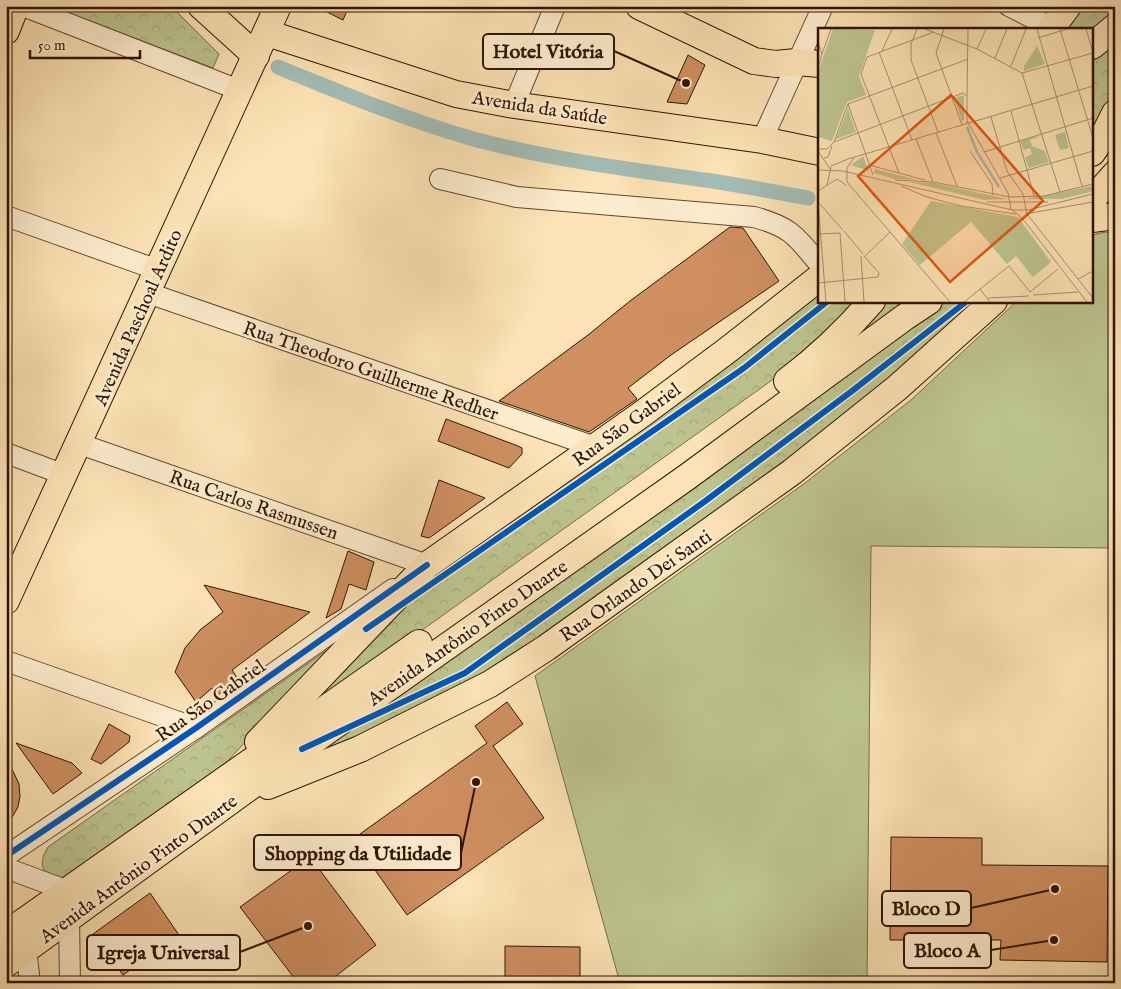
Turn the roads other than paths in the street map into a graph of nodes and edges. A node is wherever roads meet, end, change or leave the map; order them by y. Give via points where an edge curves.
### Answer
1 (16, 6) edge
2 (23, 6) edge
3 (201, 6) edge
4 (278, 6) edge
5 (555, 6) edge
6 (639, 6) edge
7 (822, 6) edge
8 (1008, 6) edge
9 (1068, 6) edge
10 (1115, 27) edge
11 (1052, 28) edge
12 (6, 32) edge
13 (253, 42) junction
14 (1094, 44) edge
15 (808, 63) edge
16 (239, 90) junction
17 (514, 105) junction
18 (1115, 113) edge
19 (762, 140) junction
20 (1094, 151) edge
21 (818, 152) edge
22 (1094, 155) edge
23 (1115, 165) edge
24 (1115, 174) edge
25 (440, 179) dead end
26 (1094, 198) edge
27 (6, 216) edge
28 (1115, 216) edge
29 (1094, 219) edge
30 (818, 263) edge
31 (818, 279) edge
32 (153, 282) junction
33 (871, 302) edge
34 (927, 302) edge
35 (993, 302) edge
36 (80, 444) junction
37 (595, 447) junction
38 (6, 453) edge
39 (65, 475) junction
40 (428, 565) junction
41 (6, 601) edge
42 (6, 661) edge
43 (196, 728) junction
44 (224, 793) junction
45 (6, 856) edge
46 (6, 868) edge
47 (68, 891) junction
48 (69, 918) junction
49 (13, 949) edge
50 (30, 983) edge
51 (70, 983) edge

1 - 12 main road
2 - 16 street
3 - 13 main road
4 - 13 main road, Avenida Paschoal Ardito
5 - 17 street
6 - 15 main road via 754,61
7 - 15 street
8 - 11 street
9 - 11 main road
10 - 14 main road
13 - 16 main road, Avenida Paschoal Ardito
13 - 17 main road, Avenida da Saúde via 456,94
15 - 19 street
16 - 32 main road, Avenida Paschoal Ardito
17 - 19 main road, Avenida da Saúde
18 - 20 main road
19 - 21 main road, Avenida da Saúde
22 - 23 main road
24 - 26 main road
25 - 30 street via 517,197 754,217 775,223 792,233
27 - 32 street, Rua Theodoro Guilherme Redher
28 - 29 main road
31 - 37 main road, Rua São Gabriel via 729,349
32 - 36 main road, Avenida Paschoal Ardito
32 - 37 street, Rua Theodoro Guilherme Redher
33 - 44 main road, Avenida Antônio Pinto Duarte via 813,362
34 - 44 main road, Avenida Antônio Pinto Duarte via 687,477 367,702
35 - 44 main road, Rua Orlando Dei Santi via 897,388 792,472 546,648 490,684 360,749
36 - 39 main road, Avenida Paschoal Ardito
36 - 40 street, Rua Carlos Rasmussen
37 - 40 main road, Rua São Gabriel
38 - 39 street
39 - 41 main road, Avenida Paschoal Ardito
40 - 43 street, Rua São Gabriel
40 - 44 main road, Rua São Gabriel
42 - 43 street
43 - 45 street, Rua São Gabriel
44 - 47 main road, Avenida Antônio Pinto Duarte
44 - 48 main road, Avenida Antônio Pinto Duarte
46 - 47 street
47 - 49 main road, Avenida Antônio Pinto Duarte
48 - 49 main road, Avenida Antônio Pinto Duarte
48 - 51 street
49 - 50 street

